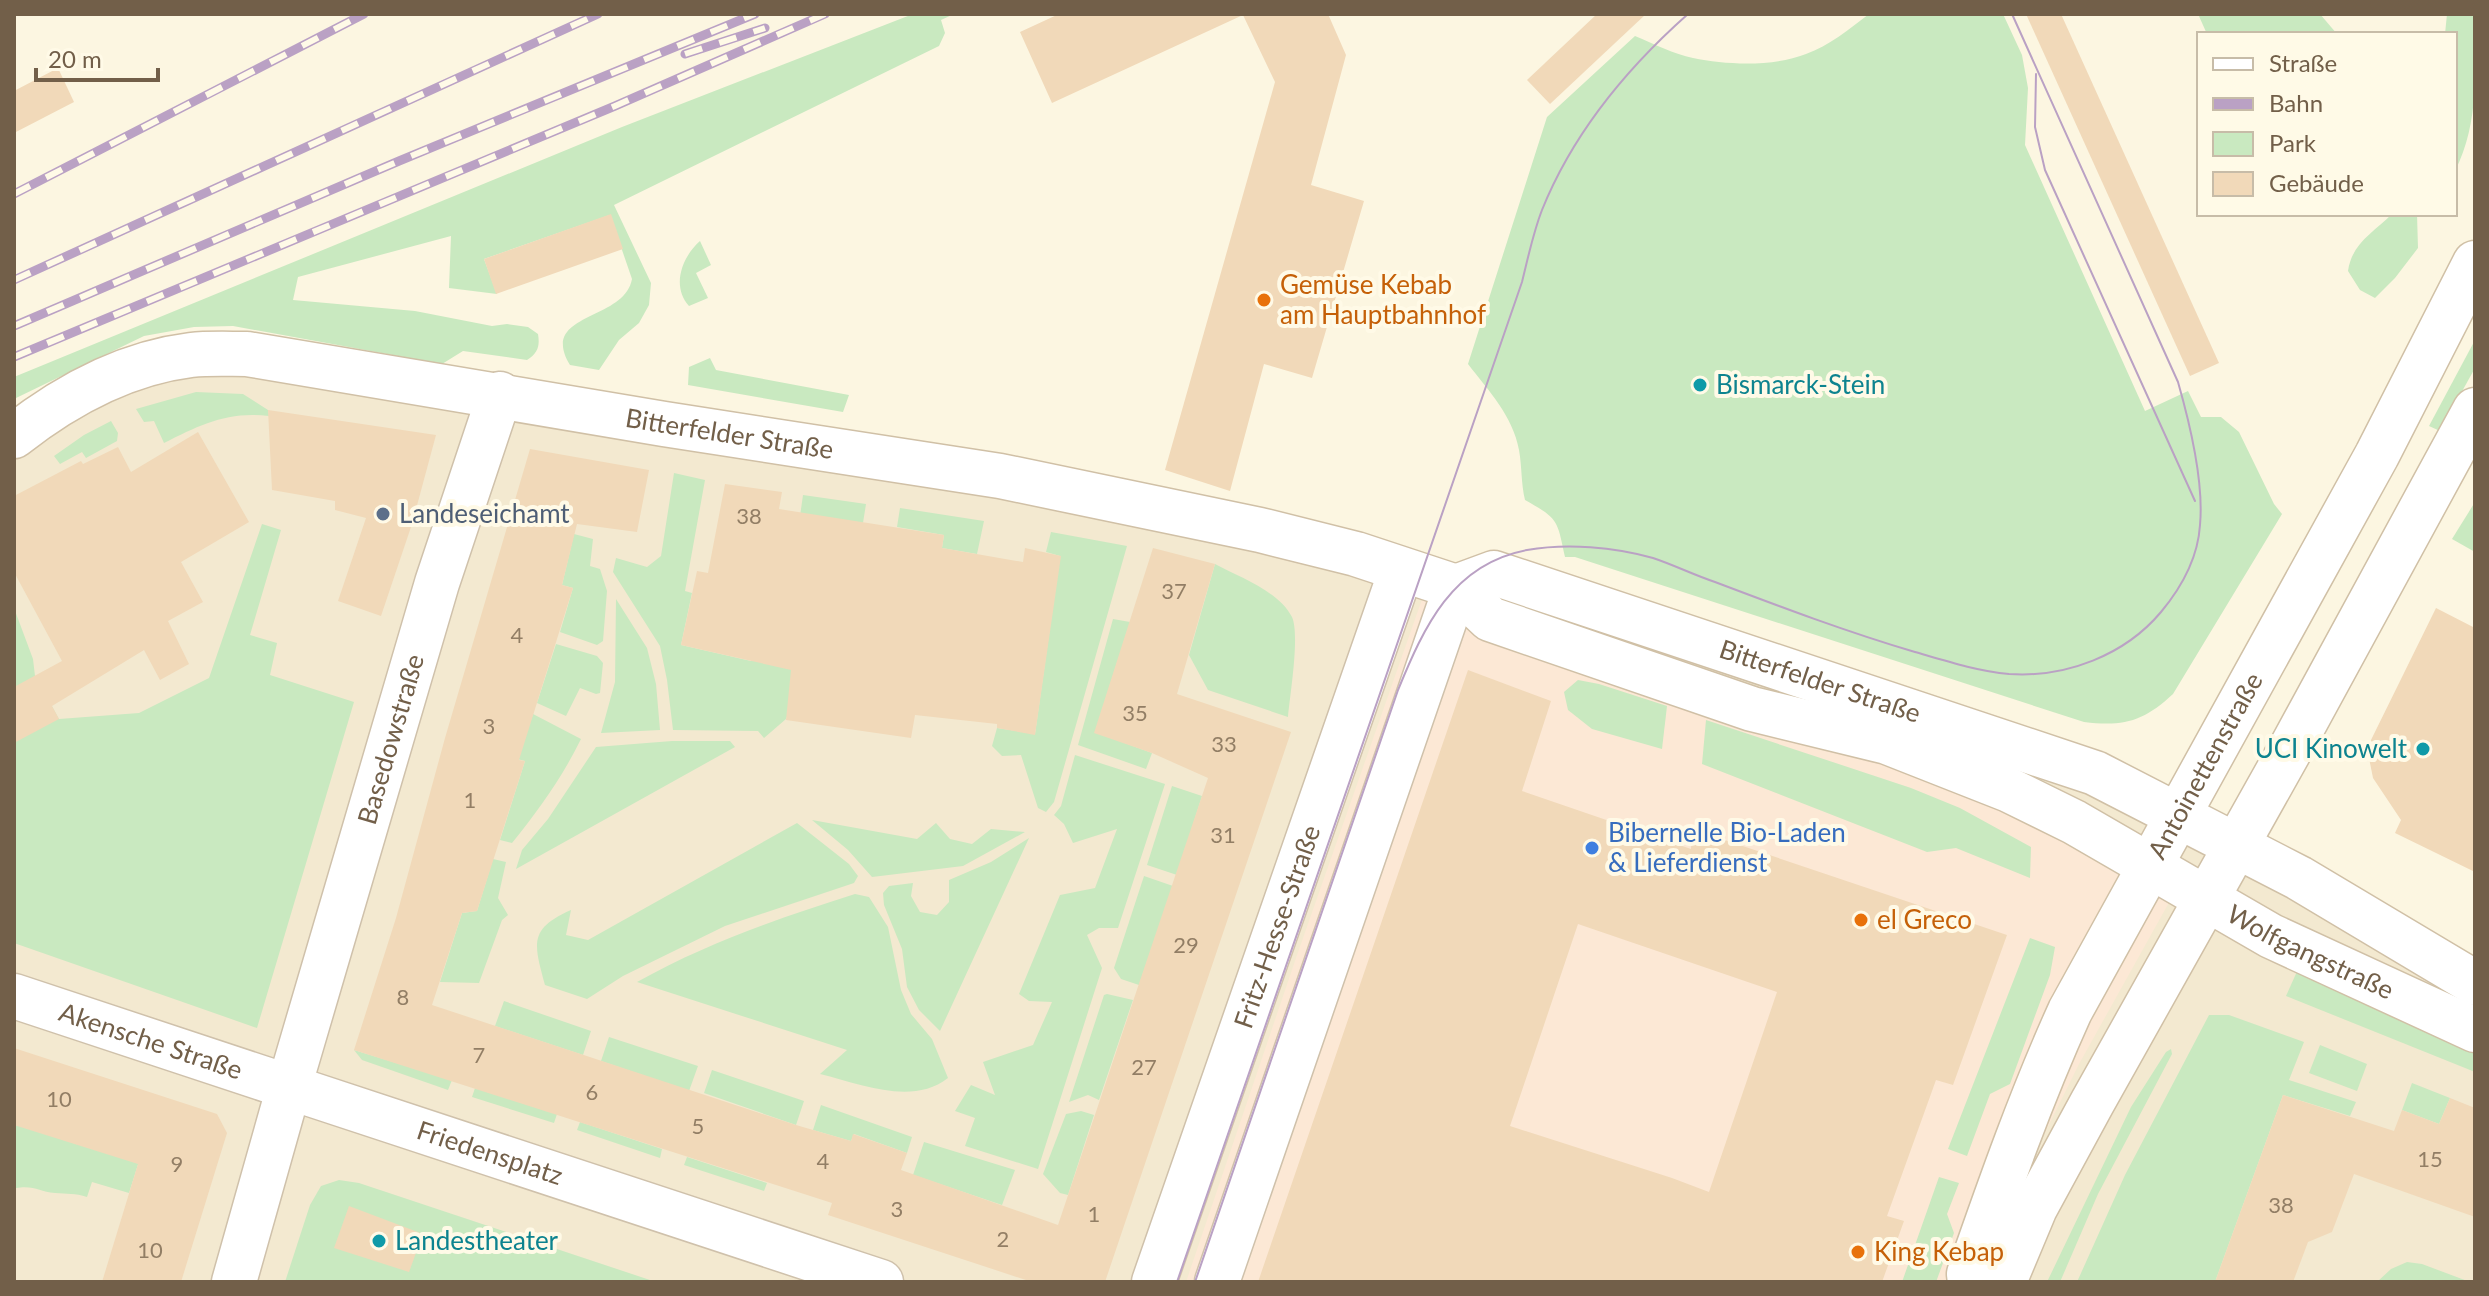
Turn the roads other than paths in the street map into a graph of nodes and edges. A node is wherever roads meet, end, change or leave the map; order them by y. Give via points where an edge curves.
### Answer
1 (2475, 263) edge
2 (500, 394) junction
3 (2475, 410) edge
4 (14, 436) edge
5 (1401, 571) junction
6 (1456, 587) junction
7 (2178, 815) junction
8 (2235, 846) junction
9 (2151, 864) junction
10 (2207, 897) junction
11 (2475, 983) edge
12 (14, 996) edge
13 (2475, 1030) edge
14 (289, 1087) junction
15 (234, 1282) edge
16 (881, 1282) edge
17 (1154, 1282) edge
18 (1217, 1282) edge
19 (1970, 1282) edge
20 (2004, 1282) edge

1 - 7 street, Antoinettenstraße via 2377,455
2 - 4 street, Bitterfelder Straße via 247,354 192,355 137,366 82,391
2 - 5 street, Bitterfelder Straße via 1000,476 1260,530
2 - 14 street, Basedowstraße via 437,583
3 - 8 street
5 - 6 street, Bitterfelder Straße
5 - 17 street, Fritz-Hesse-Straße
6 - 7 street, Bitterfelder Straße via 1494,573 2095,773
6 - 9 street, Bitterfelder Straße via 1490,619 1752,709 1928,757 2060,815
6 - 18 street
7 - 8 street, Wolfgangstraße
7 - 9 street, Antoinettenstraße
8 - 10 street
8 - 11 street, Wolfgangstraße via 2324,892
9 - 10 street, Wolfgangstraße
9 - 19 street, Antoinettenstraße via 2039,1079
10 - 13 street, Wolfgangstraße via 2271,936
10 - 20 street via 2035,1208
12 - 14 street, Akensche Straße
14 - 15 street
14 - 16 street, Friedensplatz

